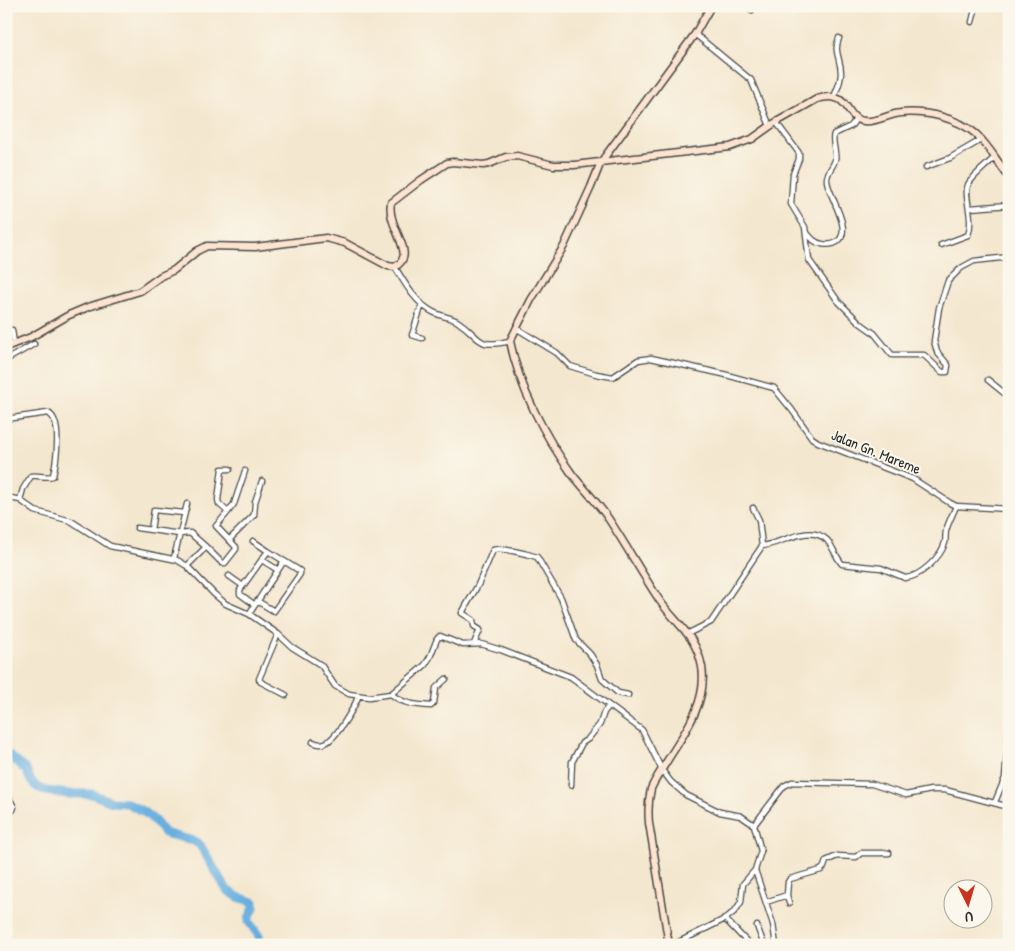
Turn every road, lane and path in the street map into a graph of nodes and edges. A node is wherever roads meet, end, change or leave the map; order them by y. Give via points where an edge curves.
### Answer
1 (711, 6) edge
2 (745, 6) edge
3 (976, 6) edge
4 (752, 10) dead end
5 (972, 22) dead end
6 (695, 34) junction
7 (839, 38) dead end
8 (834, 97) junction
9 (856, 119) junction
10 (776, 122) junction
11 (770, 126) junction
12 (981, 140) junction
13 (994, 157) junction
14 (600, 162) junction
15 (926, 167) dead end
16 (1009, 177) edge
17 (1009, 206) edge
18 (970, 208) junction
19 (806, 231) junction
20 (941, 245) dead end
21 (1009, 257) edge
22 (395, 268) junction
23 (422, 304) junction
24 (516, 328) junction
25 (12, 330) dead end
26 (422, 338) dead end
27 (510, 341) junction
28 (14, 344) junction
29 (34, 344) dead end
30 (6, 347) edge
31 (6, 360) edge
32 (988, 380) dead end
33 (1009, 397) edge
34 (6, 419) edge
35 (230, 469) dead end
36 (245, 471) dead end
37 (262, 481) dead end
38 (6, 497) edge
39 (20, 500) junction
40 (187, 504) dead end
41 (956, 506) junction
42 (753, 508) dead end
43 (1009, 509) edge
44 (228, 512) junction
45 (184, 513) junction
46 (137, 528) dead end
47 (151, 530) junction
48 (180, 534) junction
49 (229, 540) junction
50 (253, 541) dead end
51 (762, 546) junction
52 (206, 547) junction
53 (268, 551) junction
54 (174, 558) junction
55 (262, 560) junction
56 (284, 561) junction
57 (186, 566) junction
58 (278, 570) junction
59 (229, 576) dead end
60 (243, 586) junction
61 (256, 603) junction
62 (250, 614) junction
63 (689, 633) junction
64 (278, 634) junction
65 (474, 644) junction
66 (446, 679) dead end
67 (390, 694) junction
68 (286, 695) dead end
69 (628, 695) dead end
70 (358, 697) junction
71 (609, 706) junction
72 (1009, 728) edge
73 (313, 742) dead end
74 (662, 770) junction
75 (571, 784) dead end
76 (6, 793) edge
77 (996, 802) junction
78 (1009, 807) edge
79 (6, 814) edge
80 (754, 825) junction
81 (889, 853) dead end
82 (755, 870) junction
83 (787, 895) junction
84 (766, 902) junction
85 (789, 903) dead end
86 (725, 919) junction
87 (756, 926) dead end
88 (673, 944) edge
89 (750, 945) edge
90 (764, 945) edge
91 (776, 945) edge

1 - 6 street
2 - 4 street
3 - 5 street
6 - 11 street via 749,78
6 - 14 street
7 - 8 street via 836,50 841,74
8 - 9 street via 844,103
8 - 10 street via 817,99
9 - 12 street via 862,122 894,113 926,114 956,122
9 - 19 street via 851,126 834,134 835,158 828,176 829,189 842,224 842,235 836,242 826,245 814,242
10 - 11 street
10 - 19 street via 799,153 793,174 791,204
11 - 14 street via 739,145
12 - 13 street
12 - 15 street
13 - 16 street
13 - 18 street via 968,185
14 - 22 street via 552,165 511,156 488,164 453,162 442,165 391,203 392,221 404,254
14 - 24 street via 564,246
17 - 18 street
18 - 20 street via 968,235
19 - 21 street via 809,260 847,311 874,333 892,354 924,355 944,372 948,365 937,352 934,341 939,308 948,281 961,268 974,262
22 - 23 street
22 - 28 street via 345,243 326,238 255,247 207,246 140,291 69,314
23 - 26 street via 412,336
23 - 27 street via 457,321 483,343 490,345
24 - 27 street
24 - 41 street, Jalan Gn. Mareme via 557,353 570,366 596,374 613,377 638,360 651,358 770,387 781,395 815,441 913,479
25 - 28 street
27 - 63 street via 532,405 552,443 607,517 662,603
28 - 30 street
29 - 31 street
32 - 33 street
34 - 39 street via 48,413 53,417 56,431 58,447 53,476 31,476
35 - 44 street via 222,469 218,502
36 - 44 street
37 - 49 street via 254,515
38 - 39 street
39 - 54 street via 35,511 71,521 110,546
40 - 45 street
41 - 43 street, Jalan Gn. Mareme
41 - 51 street via 938,555 908,578 881,568 842,564 828,541 819,535 797,535
42 - 51 street via 760,520
44 - 49 street via 216,526
45 - 47 street via 154,510
45 - 48 street
46 - 47 street
47 - 48 street
48 - 52 street via 190,532
48 - 54 street
49 - 52 street via 236,548 223,563
50 - 53 street
51 - 63 street via 711,622
52 - 57 street
53 - 55 street
53 - 56 street
54 - 57 street
55 - 58 street
55 - 60 street
56 - 58 street
56 - 61 street via 300,571 295,581 274,611
57 - 62 street via 226,604
58 - 61 street
59 - 60 street
60 - 61 street via 240,594
61 - 62 street
62 - 64 street
63 - 74 street via 699,653 702,696
64 - 68 street via 259,679
64 - 70 street via 321,665 337,688
65 - 67 street via 463,645 438,637 425,665
65 - 69 street via 480,630 462,613 493,550 507,549 537,557 561,598 576,640 590,654 602,679 618,693
65 - 71 street via 501,650 564,674
66 - 67 street via 436,688 431,706 401,702
67 - 70 street
70 - 73 street via 353,710 329,741 322,744
71 - 74 street via 642,730
71 - 75 street via 574,759
72 - 77 street via 1005,778
74 - 80 street via 694,800 720,812 742,816
74 - 88 street via 651,789 648,808
76 - 79 street via 14,807
77 - 78 street
77 - 80 street via 945,790 906,794 872,784 792,782 784,786
80 - 82 street via 761,852
81 - 83 street via 835,856 820,870 789,880
82 - 84 street
82 - 86 street via 742,886 740,905
83 - 84 street
83 - 85 street
84 - 91 street
86 - 88 street
86 - 89 street
87 - 90 street

